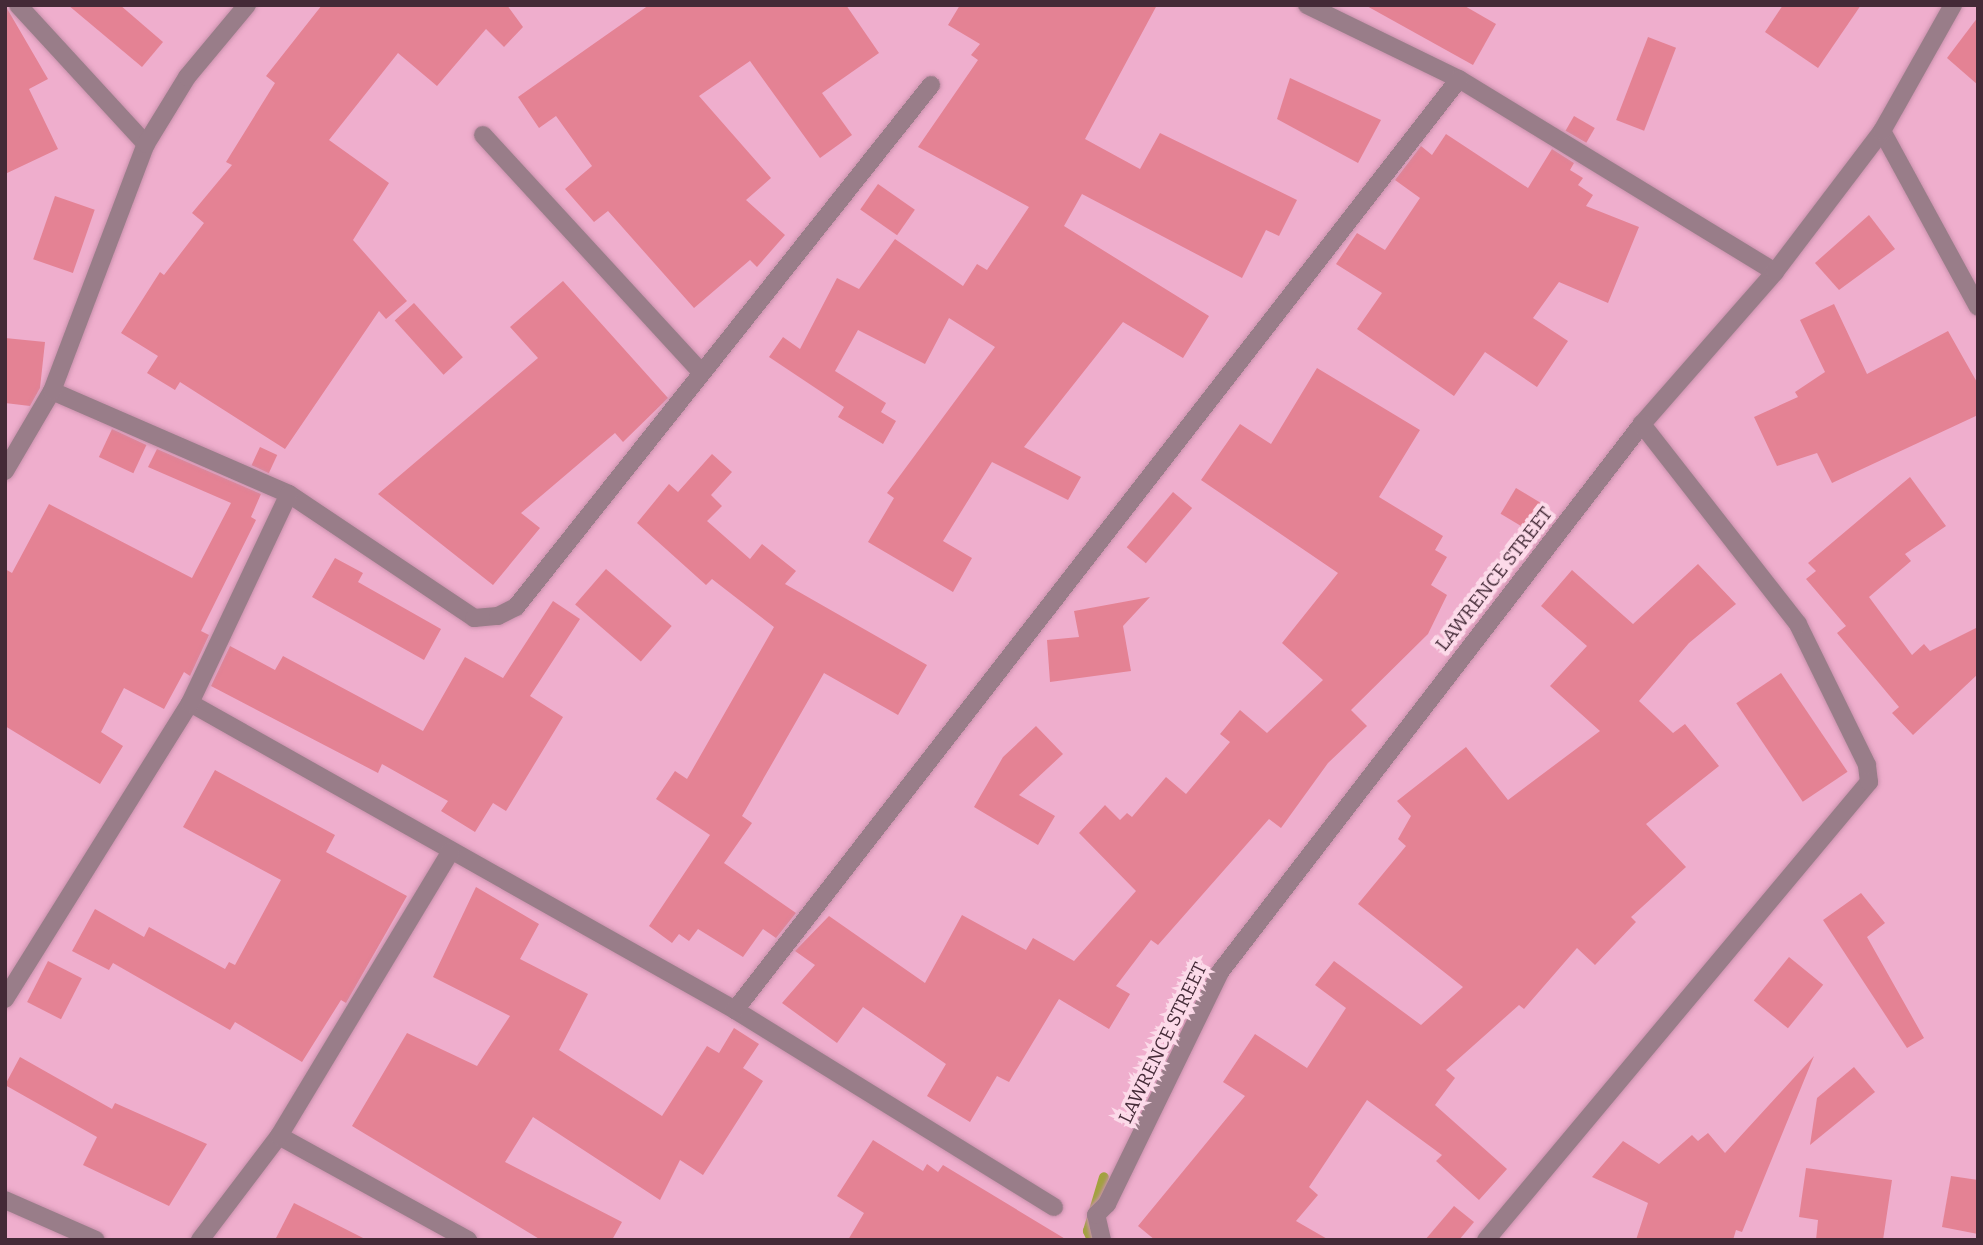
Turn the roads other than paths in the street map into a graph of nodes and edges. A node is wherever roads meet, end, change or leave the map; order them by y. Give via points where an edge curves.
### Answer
1 (18, 5) edge
2 (247, 5) edge
3 (1307, 5) edge
4 (1954, 5) edge
5 (1459, 79) junction
6 (931, 85) dead end
7 (1882, 131) junction
8 (483, 135) dead end
9 (146, 144) junction
10 (1775, 272) junction
11 (1978, 307) edge
12 (700, 371) junction
13 (52, 391) junction
14 (1642, 424) junction
15 (5, 471) edge
16 (289, 494) junction
17 (190, 703) junction
18 (451, 851) junction
19 (5, 999) edge
20 (735, 1010) junction
21 (279, 1136) junction
22 (5, 1200) edge
23 (1054, 1207) dead end
24 (96, 1240) edge
25 (200, 1240) edge
26 (468, 1240) edge
27 (1102, 1240) edge
28 (1486, 1240) edge

1 - 9 street
2 - 9 street via 187,77
3 - 5 street
4 - 7 street, LAWRENCE STREET
5 - 10 street
5 - 20 street
6 - 12 street
7 - 10 street, LAWRENCE STREET
7 - 11 street
8 - 12 street
9 - 13 street
10 - 14 street, LAWRENCE STREET
12 - 16 street via 516,607 498,616 474,618
13 - 15 street
13 - 16 street
14 - 27 street, LAWRENCE STREET via 1220,972 1107,1204 1096,1215
14 - 28 street via 1798,624 1867,765 1869,782
16 - 17 street
17 - 18 street
17 - 19 street
18 - 20 street
18 - 21 street
20 - 23 street
21 - 25 street
21 - 26 street
22 - 24 street

